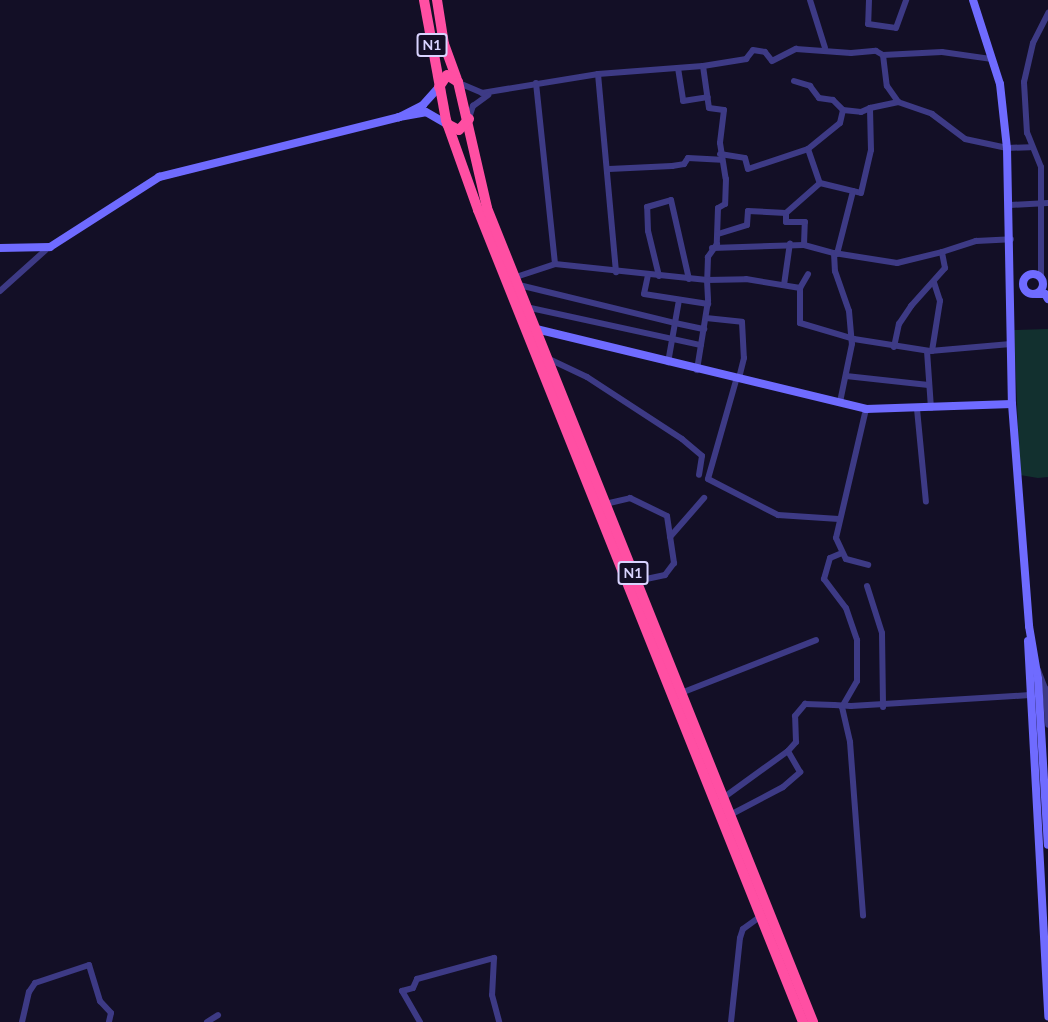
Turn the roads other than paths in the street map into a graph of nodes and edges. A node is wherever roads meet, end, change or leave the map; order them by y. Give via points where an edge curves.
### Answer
1 (424, 0) edge
2 (437, 0) edge
3 (810, 0) edge
4 (869, 0) edge
5 (906, 0) edge
6 (973, 0) edge
7 (1048, 13) edge
8 (825, 48) junction
9 (883, 55) junction
10 (991, 60) junction
11 (704, 66) junction
12 (678, 68) junction
13 (598, 74) junction
14 (794, 81) dead end
15 (458, 82) junction
16 (536, 83) junction
17 (439, 87) junction
18 (504, 87) junction
19 (708, 97) junction
20 (898, 102) junction
21 (870, 108) junction
22 (843, 110) junction
23 (399, 117) junction
24 (469, 118) junction
25 (447, 124) junction
26 (1030, 147) junction
27 (1007, 148) junction
28 (808, 149) junction
29 (720, 157) junction
30 (609, 169) junction
31 (820, 183) junction
32 (853, 191) junction
33 (1045, 203) edge
34 (1010, 205) junction
35 (786, 213) junction
36 (718, 234) junction
37 (1011, 239) junction
38 (790, 243) junction
39 (804, 245) junction
40 (50, 247) junction
41 (0, 248) edge
42 (711, 248) junction
43 (942, 252) junction
44 (835, 254) junction
45 (555, 264) junction
46 (616, 272) junction
47 (808, 274) dead end
48 (1030, 274) junction
49 (648, 275) junction
50 (659, 276) junction
51 (1012, 276) junction
52 (689, 279) junction
53 (707, 280) junction
54 (517, 281) junction
55 (934, 282) junction
56 (1044, 283) edge
57 (784, 285) junction
58 (800, 288) junction
59 (0, 291) edge
60 (1033, 294) junction
61 (1011, 295) junction
62 (1048, 298) edge
63 (679, 300) junction
64 (708, 304) junction
65 (526, 307) junction
66 (706, 318) junction
67 (675, 323) junction
68 (704, 329) junction
69 (536, 330) junction
70 (851, 338) junction
71 (672, 339) junction
72 (1011, 344) junction
73 (701, 345) junction
74 (894, 347) junction
75 (929, 351) junction
76 (549, 359) junction
77 (668, 362) junction
78 (698, 370) junction
79 (846, 376) junction
80 (738, 377) junction
81 (929, 385) junction
82 (840, 402) junction
83 (1012, 404) junction
84 (931, 408) junction
85 (866, 409) junction
86 (917, 409) junction
87 (699, 475) dead end
88 (704, 498) dead end
89 (926, 502) dead end
90 (605, 504) junction
91 (839, 519) junction
92 (670, 537) junction
93 (842, 553) junction
94 (868, 565) dead end
95 (636, 581) junction
96 (867, 586) dead end
97 (1029, 626) junction
98 (816, 640) dead end
99 (1036, 665) junction
100 (681, 693) junction
101 (1030, 695) junction
102 (883, 706) junction
103 (1048, 725) edge
104 (788, 751) junction
105 (723, 798) junction
106 (1047, 800) edge
107 (729, 815) junction
108 (1048, 845) edge
109 (1045, 890) edge
110 (761, 916) junction
111 (863, 916) dead end
112 (218, 1015) dead end
113 (1048, 1016) edge
114 (22, 1022) edge
115 (109, 1022) edge
116 (207, 1022) edge
117 (420, 1022) edge
118 (499, 1022) edge
119 (731, 1022) edge
120 (803, 1022) edge
121 (813, 1022) edge

1 - 17 highway, N1
2 - 15 highway, N1 / N1 via 444,44
3 - 8 street
4 - 5 street via 868,24 896,28
6 - 10 main road
7 - 26 street via 1033,42 1024,82 1024,116
8 - 9 street via 851,53 876,51
8 - 11 street via 796,49 772,61 765,52 753,50 746,59
9 - 10 street via 942,52
9 - 20 street via 887,86
10 - 27 main road via 1000,89
11 - 12 street
11 - 19 street
12 - 13 street
12 - 19 street via 684,101
13 - 16 street
13 - 30 street
14 - 22 street via 810,86 819,98 833,100
15 - 17 highway via 447,75
15 - 18 street via 482,93
15 - 24 highway, N1
16 - 18 street
16 - 45 street
17 - 23 main road via 423,105
17 - 25 highway, N1
18 - 24 street via 477,102
19 - 29 street via 709,108 724,110
20 - 21 street
20 - 27 street via 932,114 964,139
21 - 22 street via 861,112
21 - 32 street via 867,168 861,193
22 - 28 street via 840,123
23 - 25 main road via 426,112
23 - 40 main road via 159,177
24 - 25 highway via 459,130
24 - 54 highway, N1 / N1 via 487,208
25 - 110 highway, N1 via 505,281
26 - 27 street
26 - 33 street via 1041,167
27 - 34 main road
28 - 29 street via 748,169 746,158
28 - 31 street
29 - 30 street via 688,158 684,164 672,166
29 - 36 street via 726,178 725,204 718,208
30 - 46 street
31 - 32 street
31 - 35 street
32 - 44 street
33 - 34 street
33 - 56 street
34 - 37 main road
35 - 36 street via 748,211 747,225
35 - 39 street via 786,222 805,222
36 - 42 street via 717,244
37 - 43 street via 976,241
37 - 51 main road
38 - 39 street
38 - 42 street
38 - 57 street
39 - 44 street
40 - 41 main road
40 - 59 street
42 - 53 street
43 - 44 street via 897,263
43 - 55 street via 945,268
44 - 70 street via 835,271 849,311
45 - 46 street
45 - 54 street
46 - 49 street
47 - 58 street
48 - 51 main road
48 - 56 main road
48 - 60 main road via 1023,279 1022,287
49 - 50 street
49 - 63 street via 644,294
50 - 52 street
50 - 52 street via 648,231 648,207 671,200
51 - 61 main road
52 - 53 street
53 - 57 street via 746,279
53 - 64 street
54 - 65 highway, N1 / N1
54 - 67 street
55 - 74 street via 899,324
55 - 75 street via 940,301
56 - 60 main road
57 - 58 street
58 - 70 street via 800,323
60 - 61 main road
60 - 62 main road via 1045,294
61 - 72 main road
63 - 64 street
63 - 67 street
64 - 66 street
65 - 69 highway, N1 / N1
65 - 71 street
66 - 68 street
66 - 80 street via 742,322 744,358
67 - 68 street
67 - 71 street
68 - 73 street
69 - 76 highway, N1 / N1
69 - 77 main road
70 - 74 street
70 - 79 street
71 - 73 street
71 - 77 street
72 - 75 street
72 - 83 main road
73 - 78 street
74 - 75 street
75 - 81 street
76 - 87 street via 586,376 682,439 702,456
76 - 90 highway, N1 / N1
77 - 78 main road
78 - 80 main road
79 - 81 street
79 - 82 street
80 - 82 main road
80 - 91 street via 708,479 778,515
81 - 84 street
82 - 85 main road
83 - 84 main road
83 - 97 main road
84 - 86 main road
85 - 86 main road
85 - 91 street
86 - 89 street
88 - 92 street
90 - 92 street via 630,498 667,516
90 - 95 highway, N1 / N1
91 - 93 street via 836,538
92 - 95 street via 674,563 665,575
93 - 94 street via 849,560
93 - 111 street via 830,558 824,579 846,608 857,640 856,681 842,707 850,742
95 - 100 highway, N1 / N1
96 - 102 street via 882,633
97 - 99 main road
97 - 101 main road
98 - 100 street
99 - 103 street via 1046,688
99 - 106 main road
100 - 105 highway, N1 / N1
101 - 102 street
101 - 109 main road
102 - 104 street, bridge via 805,704 795,717 796,742
104 - 105 street
104 - 107 street via 800,772 783,788
105 - 107 highway, N1 / N1
106 - 108 main road
107 - 121 highway, N1 / N1
109 - 113 main road
110 - 119 street via 743,929 740,938
110 - 120 highway, N1
112 - 116 street
114 - 115 street via 35,983 89,965 100,1001 111,1013
117 - 118 street via 402,991 413,988 417,979 494,958 492,995

